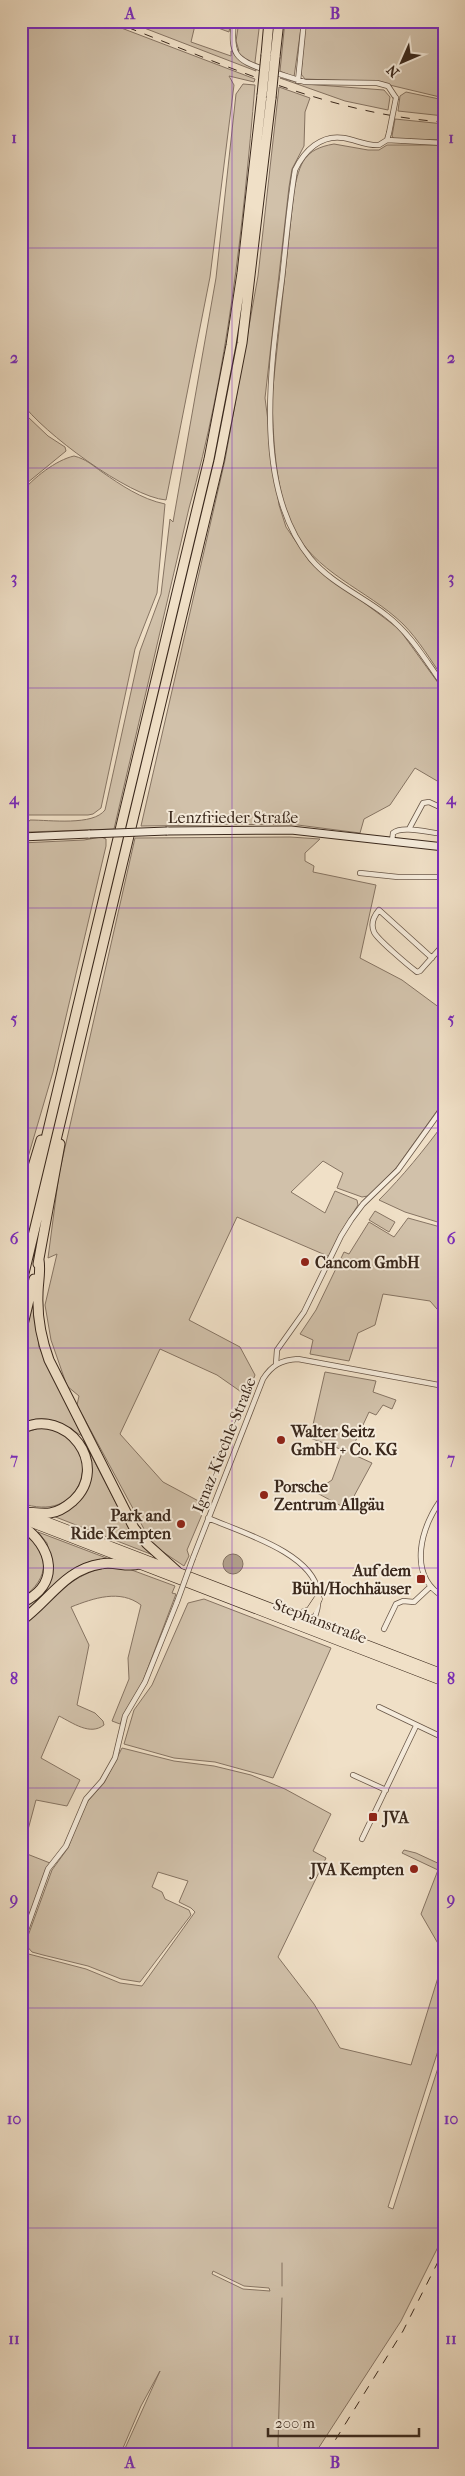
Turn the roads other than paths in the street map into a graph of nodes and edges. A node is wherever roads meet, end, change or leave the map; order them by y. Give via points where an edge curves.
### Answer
1 (234, 21) edge
2 (269, 21) edge
3 (279, 21) edge
4 (304, 21) edge
5 (270, 56) junction
6 (298, 81) junction
7 (266, 96) junction
8 (387, 140) junction
9 (444, 143) edge
10 (444, 686) edge
11 (444, 810) edge
12 (409, 829) junction
13 (444, 834) edge
14 (21, 836) edge
15 (392, 841) junction
16 (444, 847) edge
17 (360, 873) dead end
18 (444, 877) edge
19 (443, 947) edge
20 (432, 958) junction
21 (444, 1106) edge
22 (51, 1120) junction
23 (58, 1132) junction
24 (21, 1206) edge
25 (21, 1243) edge
26 (39, 1260) junction
27 (21, 1286) edge
28 (21, 1333) edge
29 (276, 1364) junction
30 (444, 1386) edge
31 (21, 1429) edge
32 (444, 1496) edge
33 (22, 1514) edge
34 (208, 1518) junction
35 (21, 1525) edge
36 (139, 1564) junction
37 (177, 1571) junction
38 (430, 1587) junction
39 (444, 1597) edge
40 (318, 1600) junction
41 (21, 1603) edge
42 (294, 1616) junction
43 (21, 1621) edge
44 (312, 1623) junction
45 (384, 1629) dead end
46 (310, 1631) junction
47 (444, 1674) edge
48 (444, 1682) edge
49 (379, 1707) dead end
50 (416, 1726) junction
51 (444, 1738) edge
52 (353, 1774) dead end
53 (386, 1790) junction
54 (362, 1839) dead end
55 (21, 1944) edge

1 - 6 street via 231,41 235,54 244,62
2 - 5 highway
3 - 5 highway
4 - 6 street
5 - 7 highway, bridge
6 - 8 street, bridge via 388,86 396,98
7 - 22 highway via 231,346 209,459
7 - 23 highway via 246,314 219,461
8 - 9 street
8 - 10 street via 374,145 342,138 323,141 310,147 295,170 270,373 270,421 282,505 299,544 323,570 401,627
11 - 12 street via 429,802 423,803
12 - 13 street
12 - 15 street via 397,829 393,832
14 - 15 street, Lenzfrieder Straße, bridge via 291,830
15 - 16 street, Lenzfrieder Straße
17 - 18 street
19 - 20 street
20 - 20 street via 420,971 415,970 374,931 373,920 379,910
21 - 29 street via 398,1170 351,1220 304,1312 277,1350
22 - 24 highway via 40,1141
22 - 25 highway
23 - 26 highway via 60,1146
23 - 27 highway
26 - 28 highway
26 - 37 highway via 41,1338 49,1360 134,1528
29 - 30 street, Ignaz-Kiechle-Straße via 298,1359
29 - 34 street, Ignaz-Kiechle-Straße via 263,1379
31 - 33 highway via 40,1424 63,1428 83,1450 87,1473 78,1497 61,1510
32 - 38 street via 430,1520 419,1556 424,1578
33 - 36 main road, Stephanstraße
33 - 37 main road, Stephanstraße
34 - 40 street via 299,1561 314,1577
34 - 55 street, Ignaz-Kiechle-Straße, bridge via 145,1682 125,1716 115,1758 102,1781 86,1799 66,1846 48,1869
35 - 41 highway via 35,1535 48,1558 44,1582 31,1598
36 - 43 highway via 102,1563 72,1574
36 - 46 main road, Stephanstraße
37 - 42 main road, Stephanstraße
38 - 39 street
38 - 45 street via 414,1602 396,1604
40 - 42 main road via 310,1610
40 - 44 street
42 - 44 main road, Stephanstraße
44 - 46 street
44 - 47 main road, Stephanstraße
46 - 48 main road, Stephanstraße
49 - 50 street
50 - 51 street
50 - 53 street
52 - 53 street
53 - 54 street

